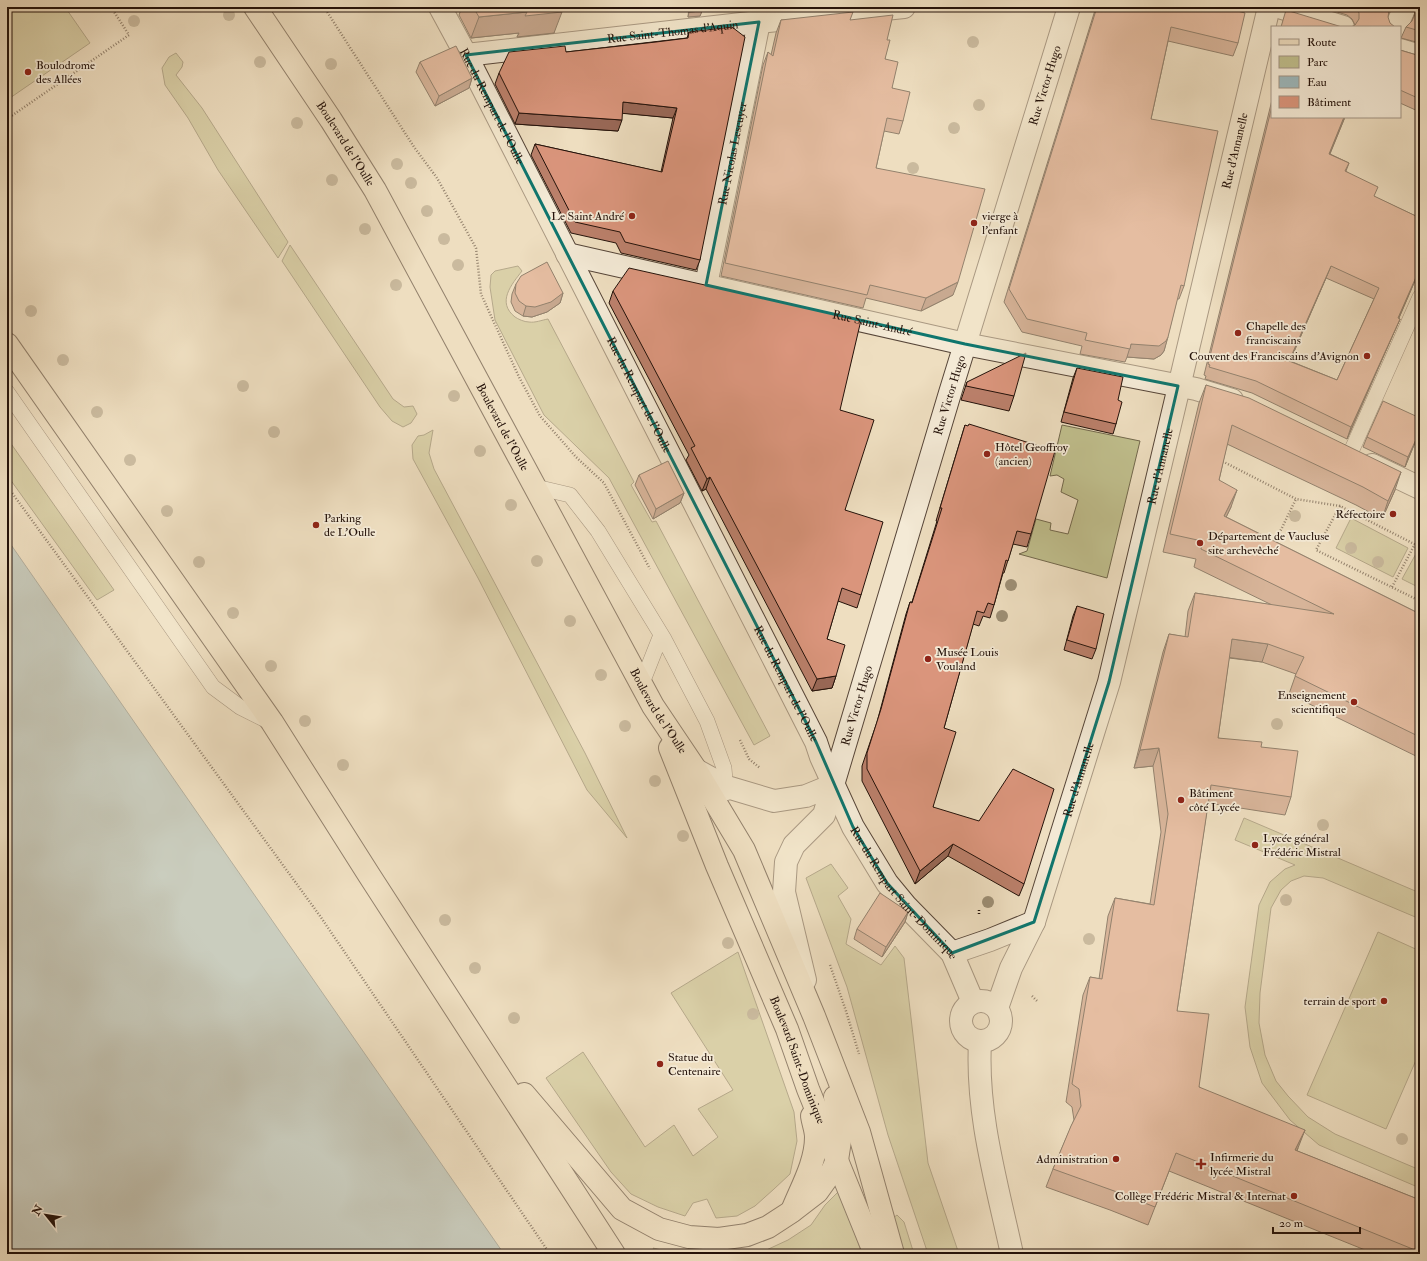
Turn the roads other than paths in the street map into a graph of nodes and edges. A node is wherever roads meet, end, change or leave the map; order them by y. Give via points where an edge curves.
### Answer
1 (256, 7) edge
2 (440, 7) edge
3 (904, 7) edge
4 (1069, 7) edge
5 (1269, 7) edge
6 (1279, 7) edge
7 (1405, 7) edge
8 (759, 22) junction
9 (1340, 26) edge
10 (1396, 26) edge
11 (1401, 50) edge
12 (466, 55) junction
13 (1420, 56) edge
14 (567, 254) junction
15 (706, 285) junction
16 (1420, 298) edge
17 (7, 344) edge
18 (965, 344) junction
19 (1178, 386) junction
20 (7, 392) edge
21 (1254, 408) edge
22 (1329, 444) edge
23 (1350, 454) junction
24 (536, 487) junction
25 (1420, 488) edge
26 (661, 635) junction
27 (642, 683) junction
28 (653, 706) junction
29 (272, 722) junction
30 (696, 770) junction
31 (833, 785) junction
32 (727, 787) junction
33 (725, 818) junction
34 (1034, 922) junction
35 (952, 953) junction
36 (972, 1002) junction
37 (997, 1008) junction
38 (814, 1016) junction
39 (464, 1022) junction
40 (980, 1042) junction
41 (828, 1054) junction
42 (808, 1089) junction
43 (838, 1160) junction
44 (792, 1212) junction
45 (614, 1254) edge
46 (875, 1254) edge
47 (893, 1254) edge
48 (1012, 1254) edge

1 - 24 main road, Boulevard de l'Oulle via 375,190
2 - 12 street, Rue du Rempart de l'Oulle
3 - 8 street, Rue Saint-Thomas d'Aquin
4 - 18 street, Rue Victor Hugo
5 - 19 street, Rue d'Annanelle
6 - 9 street
7 - 10 street
8 - 12 street, Rue Saint-Thomas d'Aquin
8 - 15 street, Rue Nicolas Lescuyer
11 - 13 street
12 - 14 street, Rue du Rempart de l'Oulle
14 - 15 street, Rue Saint-André
14 - 31 street, Rue du Rempart de l'Oulle via 816,742
15 - 18 street, Rue Saint-André
16 - 23 lane
17 - 29 main road
18 - 19 street, Rue Saint-André
18 - 31 street, Rue Victor Hugo
19 - 21 street, Rue Saint-André via 1196,389
19 - 34 street, Rue d'Annanelle via 1109,682
20 - 29 lane via 213,687 240,707
22 - 23 street
23 - 25 street
24 - 26 lane via 570,495 598,530
24 - 27 main road, Boulevard de l'Oulle
26 - 27 lane
26 - 32 lane via 707,721 724,768
27 - 28 main road, Boulevard de l'Oulle
28 - 30 main road, Boulevard de l'Oulle
28 - 42 main road, Boulevard Saint-Dominique via 786,1029
29 - 39 main road
30 - 32 street
30 - 33 main road, Boulevard de l'Oulle
31 - 32 street via 806,796 774,801
31 - 35 street, Rue du Rempart Saint-Dominique via 853,827 887,883
31 - 38 street, Rue Victor Hugo via 824,815 794,845 786,862 784,892
32 - 33 lane
33 - 38 main road, Boulevard de l'Oulle via 744,850
34 - 35 street
34 - 37 street, Rue d'Annanelle via 1011,968
35 - 36 street, Rue du Rempart Saint-Dominique
36 - 37 street via 986,1001
36 - 40 street via 963,1012 961,1025 968,1037
37 - 40 street via 1001,1014 1001,1028 992,1038
38 - 41 main road
39 - 44 main road via 622,1209 659,1229 719,1239 747,1235 768,1227
39 - 45 main road
40 - 48 street via 983,1120
41 - 43 main road via 841,1134
41 - 47 main road via 859,1132
42 - 43 main road, Boulevard Saint-Dominique
42 - 44 main road via 816,1137 808,1172
43 - 44 main road via 817,1192
43 - 46 main road, Boulevard Saint-Dominique

